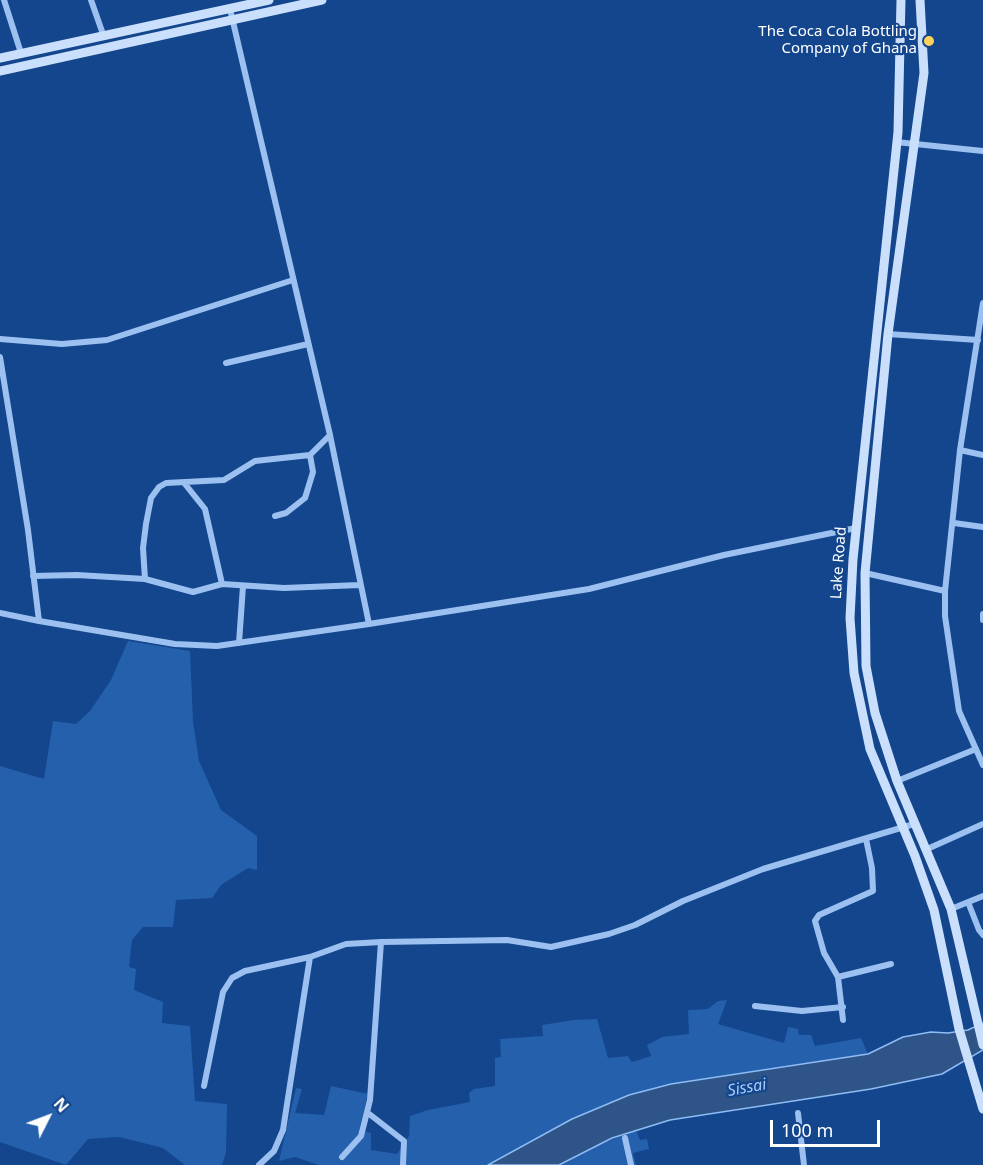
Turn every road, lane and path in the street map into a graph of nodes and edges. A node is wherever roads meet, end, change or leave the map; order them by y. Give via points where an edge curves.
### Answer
1 (4, 0) edge
2 (91, 0) edge
3 (269, 0) edge
4 (322, 0) edge
5 (901, 0) edge
6 (920, 0) edge
7 (230, 9) junction
8 (232, 20) junction
9 (104, 38) junction
10 (21, 54) junction
11 (0, 58) edge
12 (0, 71) edge
13 (896, 142) junction
14 (913, 144) junction
15 (983, 151) edge
16 (292, 280) junction
17 (983, 303) edge
18 (888, 334) junction
19 (0, 339) edge
20 (978, 340) junction
21 (308, 344) junction
22 (0, 357) edge
23 (226, 363) dead end
24 (330, 435) junction
25 (960, 450) junction
26 (310, 455) junction
27 (983, 455) edge
28 (185, 484) junction
29 (275, 516) dead end
30 (954, 523) junction
31 (983, 527) edge
32 (856, 528) junction
33 (865, 573) junction
34 (33, 576) junction
35 (145, 579) junction
36 (222, 584) junction
37 (360, 585) junction
38 (243, 586) junction
39 (945, 591) junction
40 (0, 614) edge
41 (983, 615) edge
42 (983, 620) edge
43 (39, 621) junction
44 (369, 624) junction
45 (238, 643) junction
46 (975, 749) junction
47 (982, 760) edge
48 (897, 781) junction
49 (914, 824) junction
50 (983, 824) edge
51 (903, 827) junction
52 (866, 839) junction
53 (925, 850) junction
54 (983, 896) edge
55 (968, 902) junction
56 (951, 909) junction
57 (983, 935) edge
58 (381, 942) junction
59 (310, 957) junction
60 (891, 964) dead end
61 (838, 977) junction
62 (755, 1006) dead end
63 (843, 1007) junction
64 (843, 1020) dead end
65 (983, 1045) edge
66 (204, 1086) dead end
67 (983, 1109) edge
68 (368, 1113) junction
69 (798, 1113) dead end
70 (626, 1138) dead end
71 (342, 1157) dead end
72 (259, 1165) edge
73 (403, 1165) edge
74 (631, 1165) edge
75 (804, 1165) edge

1 - 10 street
2 - 9 street
3 - 7 main road
4 - 8 main road
5 - 13 main road, Lake Road
6 - 14 main road, Lake Road via 924,73
7 - 8 street
7 - 9 main road
8 - 12 main road
8 - 16 street
9 - 10 main road
10 - 11 main road
13 - 14 street
13 - 32 main road, Lake Road
14 - 15 street
14 - 18 main road, Lake Road
16 - 19 street via 107,340 62,344
16 - 21 street
17 - 20 street
18 - 20 street
18 - 33 main road, Lake Road
20 - 25 street
21 - 23 street
21 - 24 street
22 - 34 street
24 - 26 street
24 - 37 street
25 - 27 street
25 - 30 street
26 - 28 street via 255,461 224,480
26 - 29 street via 313,472 305,498 286,513
28 - 35 street via 166,483 151,498 143,548
28 - 36 street via 205,509
30 - 31 street
30 - 39 street
32 - 44 street via 724,555 589,589
32 - 51 main road, Lake Road via 850,618 854,674 870,749
33 - 39 street
33 - 48 main road, Lake Road via 866,666 875,713
34 - 35 street
34 - 43 street
35 - 36 street via 193,592
36 - 38 street
37 - 38 street
37 - 44 street
38 - 45 street
39 - 46 street via 959,711
40 - 43 street
41 - 42 street
43 - 45 street via 176,644
44 - 45 street
46 - 47 street
46 - 48 street
48 - 49 main road, Lake Road
49 - 51 street
49 - 53 main road, Lake Road
50 - 53 street
51 - 52 street
51 - 67 main road, Lake Road via 934,910 959,1029
52 - 58 street via 734,880 635,926 551,947 507,940
52 - 61 street via 873,891 819,915 815,921 824,952
53 - 56 main road, Lake Road
54 - 55 street
55 - 56 street
55 - 57 street
56 - 65 main road, Lake Road
58 - 59 street via 346,944
58 - 68 street
59 - 66 street via 245,971 232,978 223,992
59 - 72 street via 283,1130 274,1151
60 - 61 street
61 - 63 street
62 - 63 street via 802,1011
63 - 64 street
68 - 71 street via 361,1136
68 - 73 street via 404,1141
69 - 75 street
70 - 74 street

